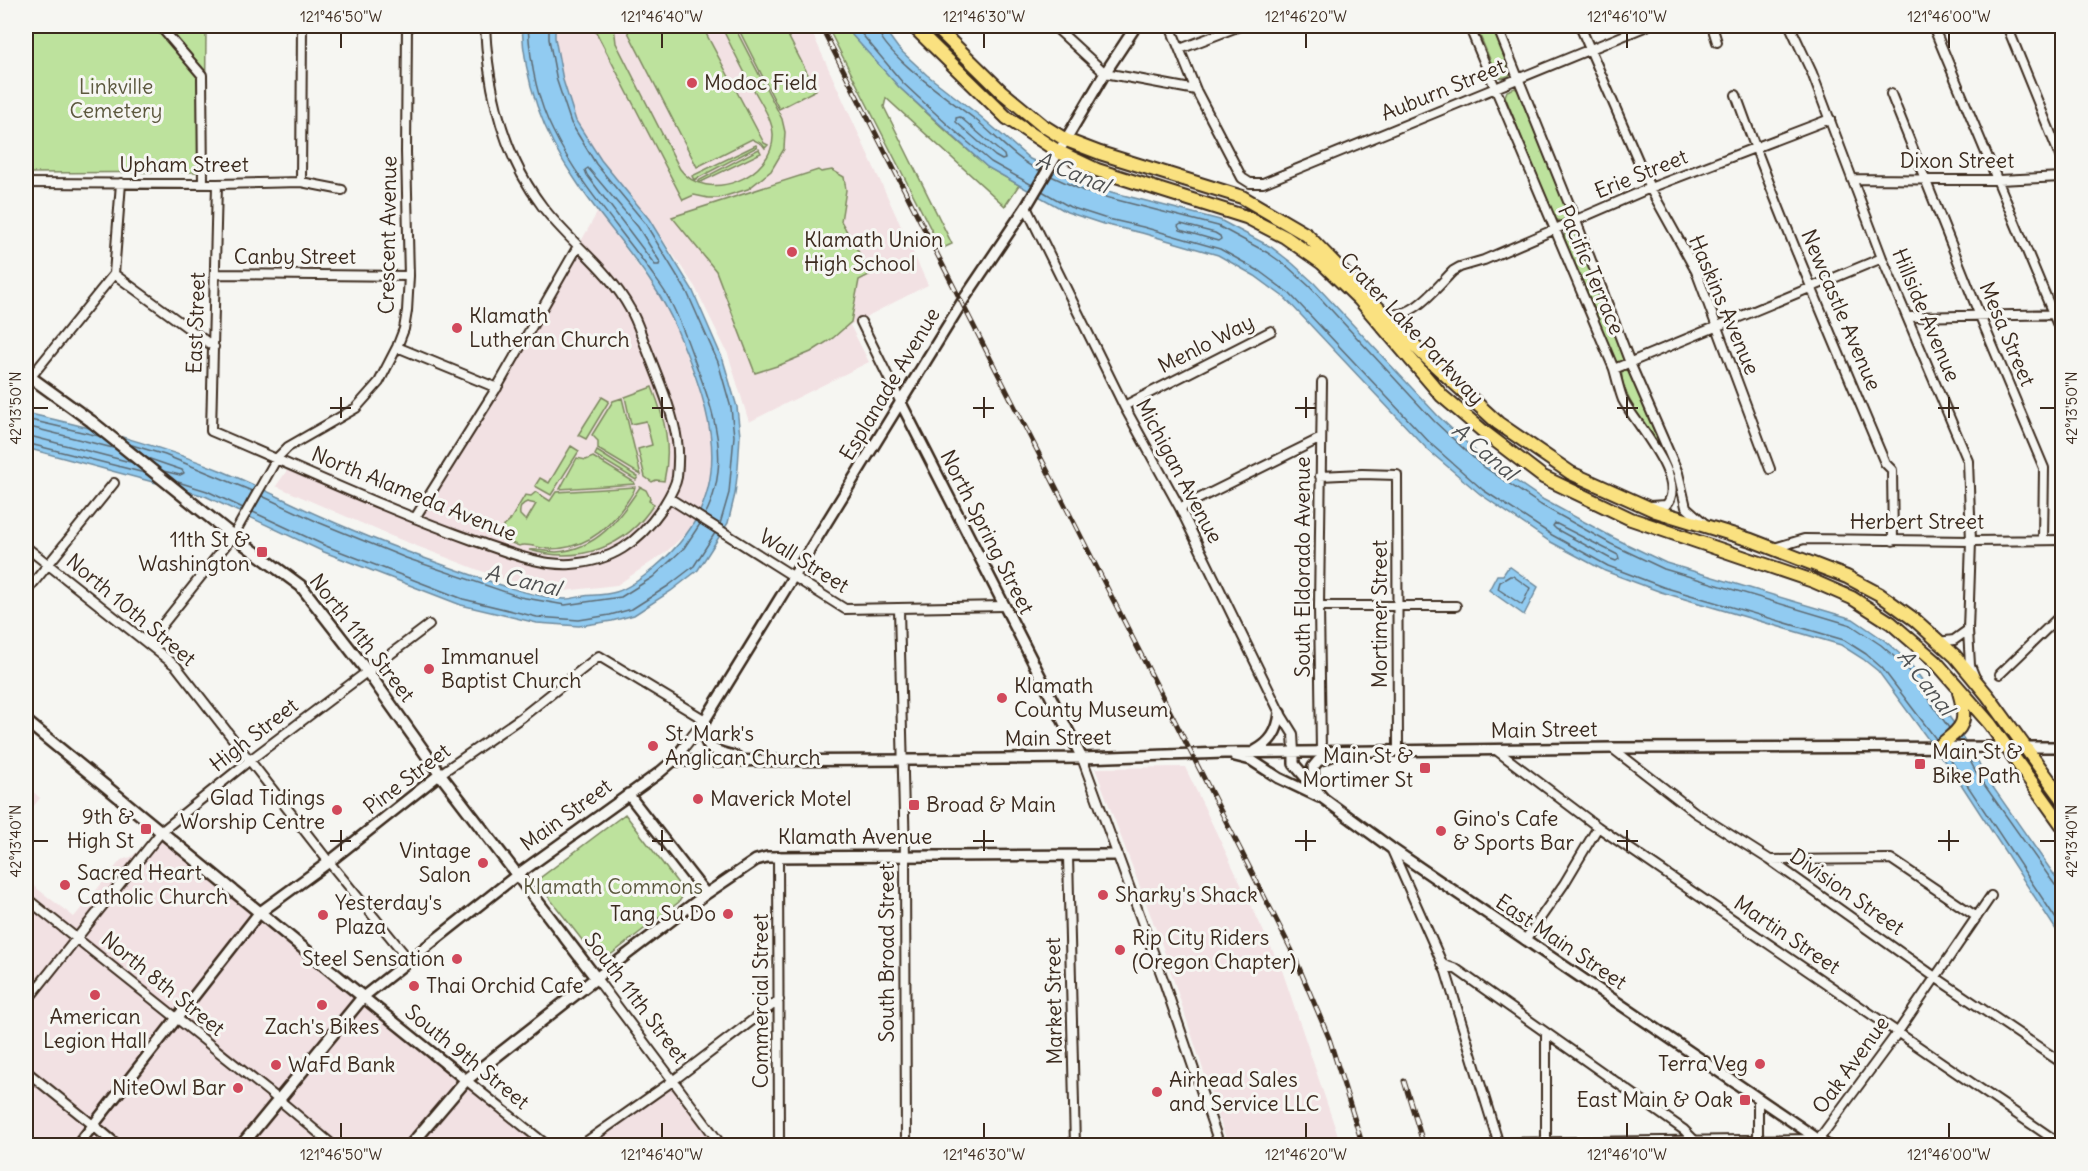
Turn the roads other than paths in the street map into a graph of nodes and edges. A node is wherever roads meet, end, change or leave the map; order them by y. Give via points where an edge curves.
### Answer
1 (160, 26) edge
2 (302, 26) edge
3 (407, 26) edge
4 (486, 26) edge
5 (913, 26) edge
6 (935, 26) edge
7 (1054, 26) edge
8 (1136, 26) edge
9 (1170, 26) edge
10 (1240, 26) edge
11 (1469, 26) edge
12 (1497, 26) edge
13 (1580, 26) edge
14 (1647, 26) edge
15 (1712, 26) edge
16 (1790, 26) edge
17 (1933, 26) edge
18 (2007, 26) edge
19 (1717, 42) dead end
20 (1180, 49) junction
21 (1591, 49) junction
22 (1105, 73) junction
23 (1519, 79) junction
24 (1496, 88) junction
25 (1196, 90) junction
26 (1891, 94) dead end
27 (1736, 95) dead end
28 (1830, 119) junction
29 (1066, 140) junction
30 (1755, 147) junction
31 (1059, 152) junction
32 (2062, 160) edge
33 (2062, 177) edge
34 (1852, 179) junction
35 (1924, 179) junction
36 (1999, 180) junction
37 (301, 182) junction
38 (26, 183) edge
39 (121, 183) junction
40 (203, 184) junction
41 (217, 184) junction
42 (1650, 188) junction
43 (342, 190) dead end
44 (1026, 207) junction
45 (1576, 221) junction
46 (1555, 230) junction
47 (578, 246) junction
48 (1882, 258) junction
49 (114, 274) junction
50 (216, 274) junction
51 (409, 276) junction
52 (1812, 289) junction
53 (1378, 308) junction
54 (2058, 314) edge
55 (1980, 316) junction
56 (1909, 317) junction
57 (861, 322) dead end
58 (1717, 327) junction
59 (1271, 331) dead end
60 (2062, 335) edge
61 (214, 347) junction
62 (397, 347) junction
63 (1630, 363) junction
64 (1614, 369) junction
65 (28, 376) edge
66 (1322, 382) dead end
67 (497, 388) junction
68 (901, 403) junction
69 (1124, 406) junction
70 (1321, 438) junction
71 (277, 458) junction
72 (1770, 469) dead end
73 (1320, 476) junction
74 (114, 483) dead end
75 (669, 498) junction
76 (1647, 506) junction
77 (1180, 508) junction
78 (415, 518) junction
79 (1708, 527) junction
80 (232, 536) junction
81 (2043, 540) junction
82 (2062, 540) edge
83 (1893, 541) junction
84 (1971, 541) junction
85 (26, 547) edge
86 (1773, 549) junction
87 (48, 564) junction
88 (794, 578) junction
89 (26, 592) edge
90 (1004, 606) junction
91 (1319, 606) junction
92 (1456, 606) dead end
93 (1398, 607) junction
94 (899, 609) junction
95 (2062, 614) edge
96 (429, 625) dead end
97 (1968, 630) junction
98 (1938, 642) junction
99 (148, 643) junction
100 (367, 671) junction
101 (2000, 674) dead end
102 (1977, 683) junction
103 (1958, 688) junction
104 (1280, 714) junction
105 (26, 721) edge
106 (703, 722) junction
107 (2007, 747) junction
108 (2026, 747) junction
109 (2062, 747) edge
110 (1612, 748) junction
111 (1937, 748) junction
112 (1496, 750) junction
113 (1253, 752) junction
114 (1294, 752) junction
115 (1321, 752) junction
116 (1342, 752) junction
117 (1398, 752) junction
118 (1224, 753) junction
119 (1082, 758) junction
120 (250, 760) junction
121 (747, 760) junction
122 (903, 760) junction
123 (673, 761) junction
124 (440, 774) junction
125 (628, 794) junction
126 (2062, 798) edge
127 (1324, 799) junction
128 (2062, 825) edge
129 (1598, 827) junction
130 (162, 831) junction
131 (1391, 848) junction
132 (1117, 855) junction
133 (778, 856) junction
134 (905, 856) junction
135 (1068, 856) junction
136 (1770, 860) junction
137 (329, 862) junction
138 (517, 875) junction
139 (706, 894) junction
140 (1991, 896) dead end
141 (26, 898) edge
142 (259, 913) junction
143 (1977, 917) junction
144 (77, 938) junction
145 (1525, 940) junction
146 (410, 961) junction
147 (1442, 964) junction
148 (1935, 977) junction
149 (596, 978) junction
150 (363, 997) junction
151 (779, 1000) junction
152 (26, 1002) edge
153 (176, 1018) junction
154 (1898, 1032) junction
155 (1546, 1033) junction
156 (2062, 1063) edge
157 (26, 1071) edge
158 (466, 1080) junction
159 (674, 1080) junction
160 (1758, 1098) junction
161 (278, 1099) junction
162 (93, 1125) junction
163 (1695, 1141) junction
164 (1823, 1142) edge
165 (1546, 1143) junction
166 (1758, 1143) edge
167 (1499, 1144) edge
168 (1615, 1144) edge
169 (2062, 1145) edge
170 (77, 1146) edge
171 (118, 1146) edge
172 (242, 1146) edge
173 (334, 1146) edge
174 (410, 1146) edge
175 (548, 1146) edge
176 (580, 1146) edge
177 (722, 1146) edge
178 (779, 1146) edge
179 (906, 1146) edge
180 (1075, 1146) edge
181 (1220, 1146) edge

1 - 40 street via 202,75
2 - 37 street
3 - 51 street, Crescent Avenue
4 - 47 street, North Alameda Avenue via 493,91 511,153 542,206
5 - 31 main road, Crater Lake Parkway via 1007,118
6 - 29 main road, Crater Lake Parkway via 1002,92
7 - 22 street
8 - 22 street, Esplanade Avenue
9 - 20 street
10 - 20 street
11 - 24 street, Pacific Terrace
12 - 23 street, Pacific Terrace
13 - 21 street, Haskins Avenue
14 - 21 street, Auburn Street
15 - 19 street
16 - 28 street, Hillside Avenue
17 - 36 street
18 - 32 street
20 - 25 street
21 - 23 street, Auburn Street
21 - 42 street, Haskins Avenue
22 - 25 street
22 - 29 street, Esplanade Avenue
23 - 24 street, Auburn Street
23 - 45 street, Pacific Terrace
24 - 25 street, Auburn Street via 1263,183 1250,183 1242,178
24 - 46 street, Pacific Terrace
26 - 35 street, Mesa Street
27 - 30 street, Newcastle Avenue
28 - 30 street, Erie Street
28 - 34 street, Hillside Avenue
29 - 31 street, Esplanade Avenue
29 - 53 main road, Crater Lake Parkway via 1242,197 1307,235
30 - 42 street, Erie Street
30 - 52 street, Newcastle Avenue
31 - 44 street, Esplanade Avenue
31 - 103 main road, Crater Lake Parkway via 1097,170 1246,216 1285,237 1322,263 1360,300 1442,396 1543,477 1631,519 1852,598 1891,623 1935,661
33 - 36 street, Dixon Street
34 - 35 street, Dixon Street
34 - 48 street, Hillside Avenue
35 - 36 street, Dixon Street
35 - 55 street, Mesa Street
36 - 54 street
37 - 41 street, Upham Street
37 - 43 street, Upham Street
38 - 39 street, Upham Street
39 - 40 street, Upham Street
39 - 49 street
40 - 41 street, Upham Street
41 - 50 street, East Street
42 - 45 street, Erie Street
42 - 58 street, Haskins Avenue via 1695,271
44 - 68 street, Esplanade Avenue
44 - 69 street, Michigan Avenue
45 - 46 street, Erie Street
45 - 63 street, Pacific Terrace
46 - 53 street, Erie Street via 1460,267 1413,310 1390,315
46 - 64 street, Pacific Terrace
47 - 67 street
47 - 75 street, North Alameda Avenue via 602,268 631,309 663,393 677,441 677,478
48 - 52 street
48 - 56 street, Hillside Avenue
49 - 61 street
49 - 65 street
50 - 51 street, Canby Street
50 - 61 street, East Street
51 - 62 street, Crescent Avenue via 404,329
52 - 58 street
52 - 83 street, Newcastle Avenue via 1885,462 1892,470
53 - 76 main road, Crater Lake Parkway via 1498,423 1571,473
54 - 55 street
54 - 60 street
55 - 56 street
55 - 81 street, Mesa Street via 2044,468
56 - 84 street, Hillside Avenue via 1968,461
57 - 68 street, North Spring Street
58 - 63 street
58 - 72 street, Haskins Avenue
59 - 69 street, Menlo Way
61 - 71 street, East Street via 211,431
62 - 67 street
62 - 71 street, Crescent Avenue via 379,382 356,408 295,443
63 - 64 street
63 - 79 street, Pacific Terrace via 1678,473 1686,507
64 - 76 street, Pacific Terrace via 1623,399 1669,474 1671,500 1666,505
65 - 80 main road, North 11th Street via 91,421
66 - 70 street, South Eldorado Avenue
67 - 78 street
68 - 88 street, Esplanade Avenue
68 - 90 street, North Spring Street
69 - 77 street, Michigan Avenue
70 - 73 street, South Eldorado Avenue
70 - 77 street
71 - 78 street, North Alameda Avenue
71 - 80 street, Crescent Avenue
73 - 91 street, South Eldorado Avenue
73 - 93 street, Mortimer Street via 1397,475
74 - 87 street
75 - 78 street, North Alameda Avenue via 647,529 631,542 611,555 568,564 535,561
75 - 88 street, Wall Street
76 - 79 main road, Crater Lake Parkway
77 - 104 street, Michigan Avenue
79 - 86 main road, Crater Lake Parkway
80 - 99 street, Crescent Avenue
80 - 100 main road, North 11th Street via 301,586
81 - 82 street, Herbert Street
81 - 84 street, Herbert Street
83 - 84 street, Herbert Street
83 - 86 street, Herbert Street via 1804,539
84 - 97 street, Hillside Avenue
85 - 87 street, North 10th Street
86 - 98 main road, Crater Lake Parkway via 1880,594
87 - 89 street
87 - 99 street, North 10th Street
88 - 94 street, Wall Street via 845,609
88 - 106 street, Esplanade Avenue
90 - 94 street, Wall Street
90 - 119 street, North Spring Street
91 - 93 street
91 - 115 street, South Eldorado Avenue
92 - 93 street
93 - 117 street, Mortimer Street
94 - 122 street, South Broad Street
95 - 101 street
96 - 100 street, High Street
97 - 98 street via 1954,640
97 - 102 street, Hillside Avenue via 1970,665
98 - 102 main road, Crater Lake Parkway
99 - 120 street, North 10th Street via 176,666
100 - 120 street, High Street
100 - 124 main road, North 11th Street
102 - 108 main road, Crater Lake Parkway
103 - 107 main road, Crater Lake Parkway
103 - 111 main road via 1965,712 1962,724
104 - 113 street via 1275,734
104 - 114 street, Michigan Avenue via 1293,734
105 - 130 main road
106 - 121 street via 703,739 711,749
106 - 123 street, Esplanade Avenue
106 - 124 street, Pine Street via 600,656
107 - 108 street, Main Street
107 - 111 street, Main Street
107 - 128 main road, Crater Lake Parkway
108 - 109 street, Main Street
108 - 126 main road, Crater Lake Parkway
110 - 111 street, Main Street
110 - 112 street, Main Street
110 - 136 street, Division Street via 1696,813
112 - 117 street, Main Street
112 - 129 street, Martin Street
113 - 114 street, Main Street
113 - 118 street, Main Street
114 - 115 street, Main Street
114 - 127 street, East Main Street via 1294,764
115 - 116 street, Main Street
116 - 117 street, Main Street
116 - 127 street via 1313,767 1314,782
118 - 119 street, Main Street
118 - 127 street via 1251,760
119 - 122 street, Main Street
119 - 132 street
120 - 130 street, High Street
120 - 137 street, North 10th Street
121 - 122 street, Main Street
121 - 123 street, Main Street
122 - 134 street, South Broad Street
123 - 125 street, Main Street
124 - 137 street, Pine Street
124 - 138 main road, North 11th Street
125 - 138 street, Main Street
125 - 139 street
127 - 131 street, East Main Street
129 - 145 street
129 - 154 street, Martin Street
130 - 142 main road
130 - 144 street, High Street
131 - 145 street, East Main Street
131 - 147 street
132 - 135 street, Klamath Avenue
132 - 181 street
133 - 134 street, Klamath Avenue
133 - 139 street, Klamath Avenue via 756,860
133 - 151 street, Commercial Street
134 - 135 street, Klamath Avenue
134 - 179 street, South Broad Street
135 - 180 street, Market Street
136 - 143 street via 1891,859
136 - 148 street, Division Street
137 - 142 street, Pine Street
137 - 146 street, North 10th Street
138 - 146 street, Main Street
138 - 149 main road, South 11th Street
139 - 149 street, Klamath Avenue
140 - 143 street, Oak Avenue
141 - 144 street, North 8th Street
142 - 150 main road
142 - 153 street, Pine Street
143 - 148 street, Oak Avenue
144 - 152 street, High Street
144 - 153 street, North 8th Street
145 - 160 street, East Main Street
146 - 150 street, Main Street
147 - 155 street via 1456,969
147 - 167 street
148 - 154 street, Oak Avenue
148 - 156 street, Division Street
149 - 158 main road, Klamath Avenue
149 - 159 street, South 11th Street
150 - 158 street, South 9th Street
150 - 161 main road, Main Street
151 - 159 street
151 - 178 street, Commercial Street
153 - 161 street, North 8th Street
153 - 162 street, Pine Street
154 - 164 street, Oak Avenue
154 - 169 street, Martin Street
155 - 163 street
155 - 165 street
157 - 162 street
158 - 174 main road, Klamath Avenue
158 - 175 street, South 9th Street
159 - 176 street
159 - 177 street, South 11th Street
160 - 164 street, East Main Street
160 - 166 street
161 - 172 main road, Main Street
161 - 173 street, North 8th Street
162 - 170 street, Pine Street
162 - 171 street
163 - 166 street, Oak Avenue
163 - 168 street, Oak Avenue
164 - 166 street, Oak Avenue
165 - 167 street, Oak Avenue
165 - 168 street, Oak Avenue

